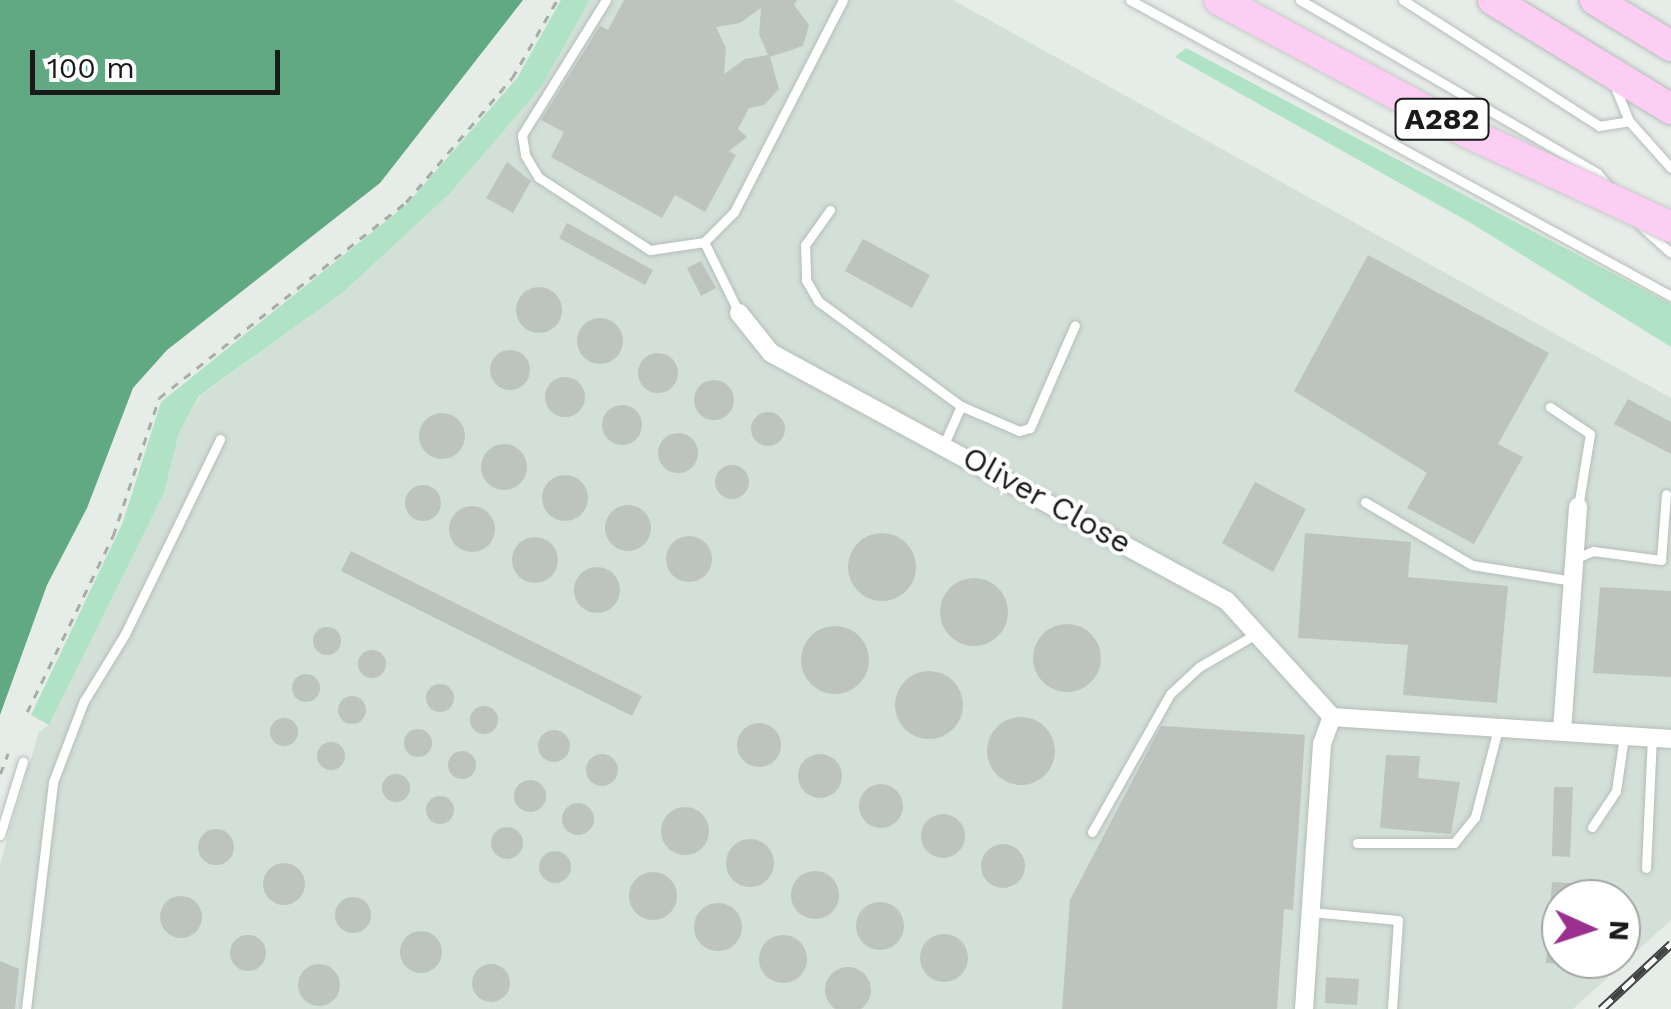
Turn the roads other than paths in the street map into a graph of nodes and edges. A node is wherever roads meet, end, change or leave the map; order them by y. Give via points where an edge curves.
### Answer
1 (606, 0) edge
2 (843, 0) edge
3 (1130, 0) edge
4 (1219, 0) edge
5 (1300, 0) edge
6 (1403, 0) edge
7 (1493, 0) edge
8 (1595, 0) edge
9 (1671, 46) edge
10 (1611, 75) junction
11 (1671, 109) edge
12 (1629, 120) junction
13 (1671, 168) edge
14 (830, 210) dead end
15 (1671, 227) edge
16 (704, 242) junction
17 (1671, 254) edge
18 (1671, 296) edge
19 (739, 313) joint
20 (1075, 324) dead end
21 (961, 406) junction
22 (1550, 407) dead end
23 (220, 439) dead end
24 (944, 444) junction
25 (1666, 494) dead end
26 (1365, 502) dead end
27 (1578, 507) joint
28 (1574, 559) junction
29 (1573, 581) junction
30 (1258, 632) junction
31 (1332, 717) junction
32 (1498, 729) junction
33 (1562, 732) junction
34 (1624, 736) junction
35 (1662, 739) edge
36 (24, 761) dead end
37 (1592, 827) dead end
38 (1092, 832) dead end
39 (0, 835) edge
40 (1357, 843) dead end
41 (1646, 868) dead end
42 (1310, 912) junction
43 (26, 1009) edge
44 (1304, 1009) edge
45 (1392, 1009) edge

1 - 16 lane via 522,135 525,154 538,177 650,250
2 - 16 lane via 734,212
3 - 18 lane
4 - 15 highway, A282, bridge via 1468,132
5 - 17 lane via 1597,173
6 - 12 lane via 1599,126
7 - 10 highway
8 - 9 highway
10 - 11 highway
10 - 12 lane
12 - 13 lane
14 - 21 lane via 805,245 806,280 818,302
16 - 19 lane
19 - 24 street, Oliver Close via 772,353
20 - 21 lane via 1030,428 1018,431
21 - 24 lane
22 - 27 lane via 1590,434
23 - 43 lane via 125,634 84,701 53,782
24 - 30 street, Oliver Close via 1227,600
25 - 28 lane via 1660,560 1593,551
26 - 29 lane via 1472,565
27 - 28 street
28 - 29 street
29 - 33 street
30 - 31 street, Oliver Close
30 - 38 lane via 1170,694
31 - 32 street
31 - 42 street via 1322,744
32 - 33 street
32 - 40 lane via 1475,817 1454,843
33 - 34 street
34 - 35 street
34 - 37 lane via 1616,790
35 - 41 lane
36 - 39 lane
42 - 44 street
42 - 45 lane via 1398,920

